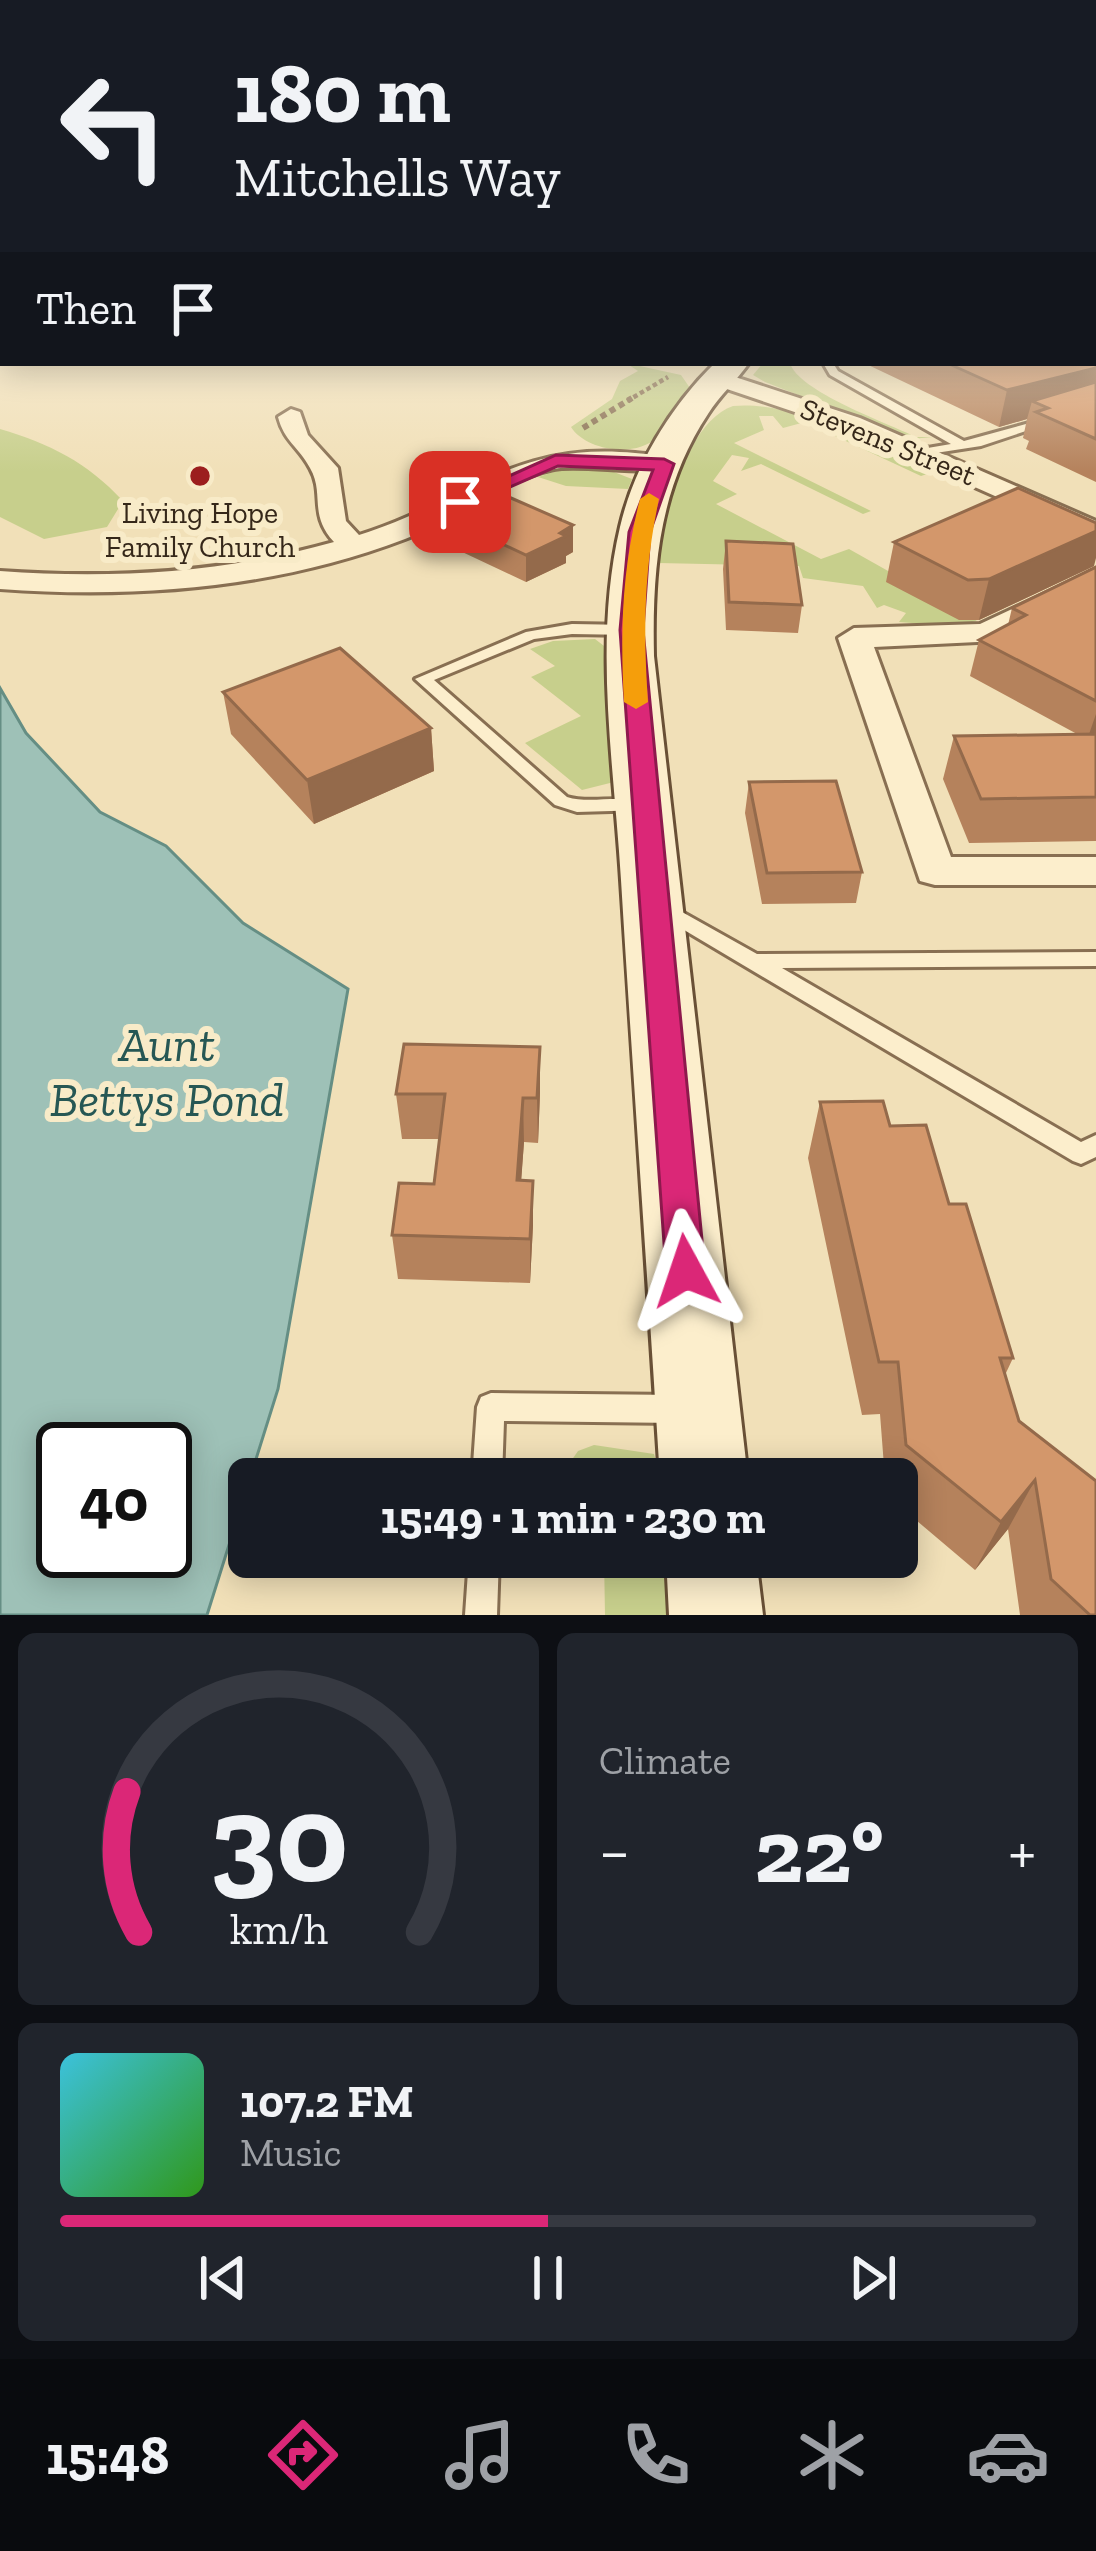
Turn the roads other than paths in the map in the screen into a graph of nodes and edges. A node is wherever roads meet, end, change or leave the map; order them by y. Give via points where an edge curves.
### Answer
1 (830, 366) edge
2 (702, 370) edge
3 (291, 417) dead end
4 (1058, 419) edge
5 (962, 446) junction
6 (920, 453) junction
7 (664, 464) junction
8 (1096, 532) edge
9 (354, 547) junction
10 (1096, 579) edge
11 (0, 580) edge
12 (631, 630) junction
13 (643, 806) junction
14 (1096, 871) edge
15 (652, 901) junction
16 (1096, 959) edge
17 (753, 961) junction
18 (1091, 1154) edge
19 (698, 1409) junction
20 (489, 1458) edge
21 (702, 1458) edge
22 (483, 1578) edge
23 (713, 1578) edge
24 (481, 1615) edge
25 (716, 1615) edge

1 - 5 lane
2 - 6 street, Stevens Street
2 - 7 street
3 - 9 street via 296,436 325,468 332,523
4 - 5 lane
5 - 6 lane
6 - 8 street, Stevens Street
7 - 9 street via 544,463 438,517
7 - 12 street via 640,532
9 - 11 street via 178,581
10 - 14 street via 986,634 854,638 935,871
12 - 13 street
12 - 13 lane via 544,632 423,679 561,801
13 - 15 street
15 - 17 lane
15 - 19 street
16 - 17 lane
17 - 18 lane
19 - 20 lane via 491,1407
19 - 21 street
22 - 24 lane
23 - 25 street

